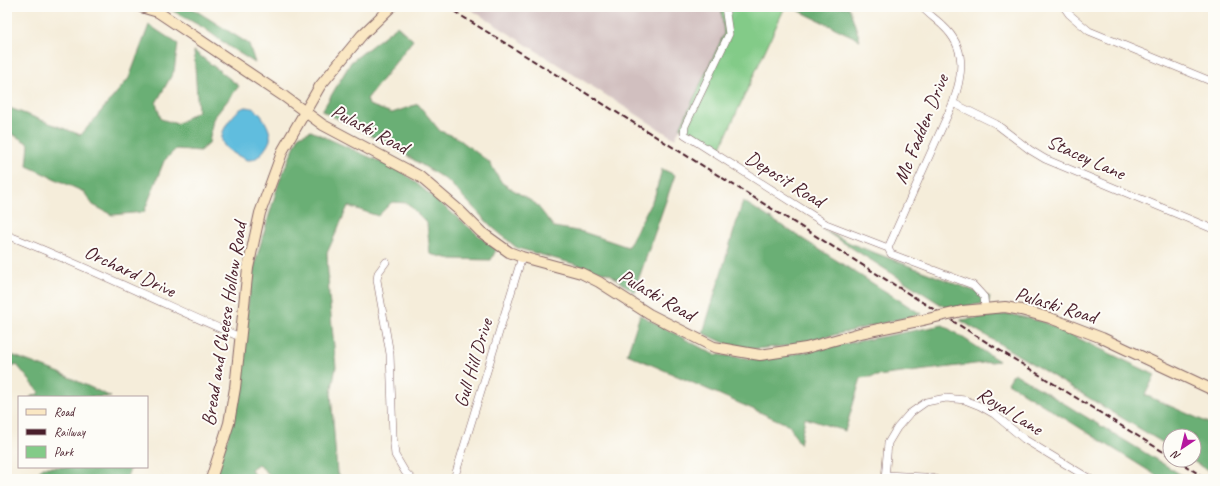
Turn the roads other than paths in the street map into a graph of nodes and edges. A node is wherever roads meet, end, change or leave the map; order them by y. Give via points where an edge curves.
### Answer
1 (142, 7) edge
2 (391, 7) edge
3 (725, 7) edge
4 (922, 7) edge
5 (1064, 7) edge
6 (1213, 82) edge
7 (953, 102) junction
8 (305, 112) junction
9 (1213, 229) edge
10 (7, 235) edge
11 (888, 248) junction
12 (522, 257) junction
13 (386, 262) dead end
14 (985, 308) junction
15 (240, 337) junction
16 (1213, 390) edge
17 (885, 477) edge
18 (211, 479) edge
19 (412, 479) edge
20 (454, 479) edge
21 (936, 479) edge
22 (1090, 479) edge

1 - 8 main road, Pulaski Road via 158,12
2 - 8 main road, Bread and Cheese Hollow Road via 362,35 320,86
3 - 11 street, Deposit Road via 729,34 685,126 684,134 826,224
4 - 7 street, Mc Fadden Drive via 944,26 959,52 962,73
5 - 6 street via 1090,31
7 - 9 street, Stacey Lane via 996,124 1045,159
7 - 11 street, Mc Fadden Drive
8 - 12 main road, Pulaski Road via 340,135 419,176 481,232 509,252
8 - 15 main road, Bread and Cheese Hollow Road via 283,150 260,213 248,268
10 - 15 street, Orchard Drive
11 - 14 street, Deposit Road via 891,254 973,285 984,297
12 - 14 main road, Pulaski Road, bridge via 581,273 649,314 714,347 760,355 806,348 860,333
12 - 20 street, Gull Hill Drive
13 - 19 street via 378,273 377,280 390,354 395,455
14 - 16 main road, Pulaski Road via 1020,310 1050,318 1102,338
15 - 18 main road, Bread and Cheese Hollow Road via 229,423
17 - 21 street
17 - 22 street, Royal Lane via 888,443 897,428 909,414 926,402 946,398 965,400 980,406 1024,439

